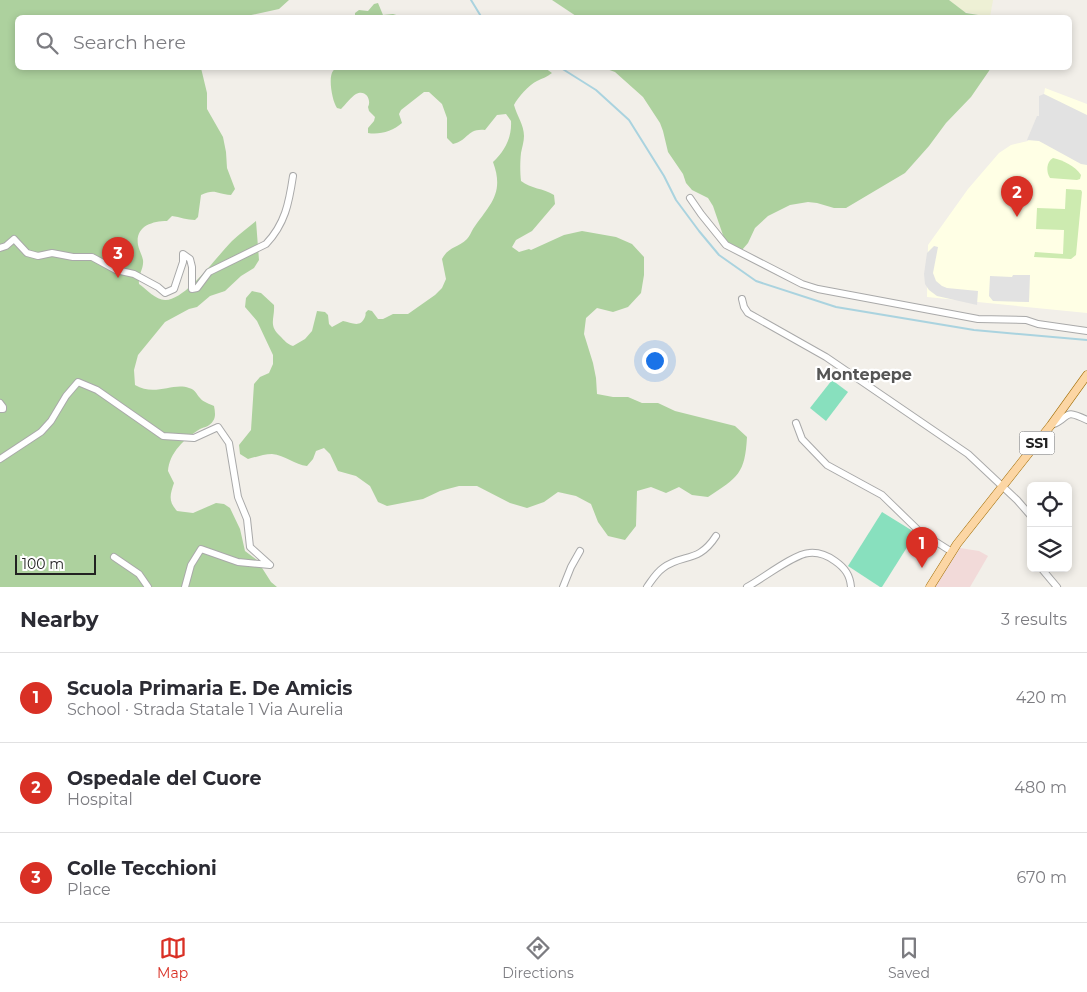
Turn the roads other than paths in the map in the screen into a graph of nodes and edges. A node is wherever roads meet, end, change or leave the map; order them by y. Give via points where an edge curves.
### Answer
1 (293, 176) dead end
2 (690, 198) dead end
3 (0, 248) edge
4 (742, 299) dead end
5 (1087, 332) edge
6 (1087, 375) edge
7 (0, 403) edge
8 (0, 409) edge
9 (1087, 420) edge
10 (796, 423) dead end
11 (1051, 425) junction
12 (0, 459) edge
13 (1002, 486) junction
14 (1027, 512) edge
15 (716, 536) dead end
16 (580, 551) dead end
17 (952, 552) junction
18 (114, 557) dead end
19 (1044, 572) edge
20 (148, 587) edge
21 (185, 587) edge
22 (563, 587) edge
23 (648, 587) edge
24 (747, 587) edge
25 (851, 587) edge
26 (930, 587) edge
27 (1057, 587) edge

1 - 3 street via 282,225 272,238 209,272 197,288 192,289 190,258 183,254 174,289 165,292 134,274 116,270 92,257 52,253 38,256 27,253 14,239
2 - 5 street via 726,245 802,284 978,319 1026,320
4 - 13 street via 748,313 826,357 968,454
6 - 11 main road, SS1
7 - 8 street via 3,407
9 - 11 street via 1069,414
10 - 17 street via 802,439 827,465 882,495 919,531
11 - 13 main road, SS1
12 - 21 street via 41,432 78,382 97,390 163,436 194,438 218,427 229,443 238,498 247,519 250,547 270,564 238,562 201,549 191,565
13 - 14 street
13 - 17 main road, SS1
15 - 23 street via 697,556 663,568
16 - 22 street
17 - 26 main road, SS1
18 - 20 street via 139,574
19 - 27 street
24 - 25 street via 804,554 814,552 840,565 848,573

